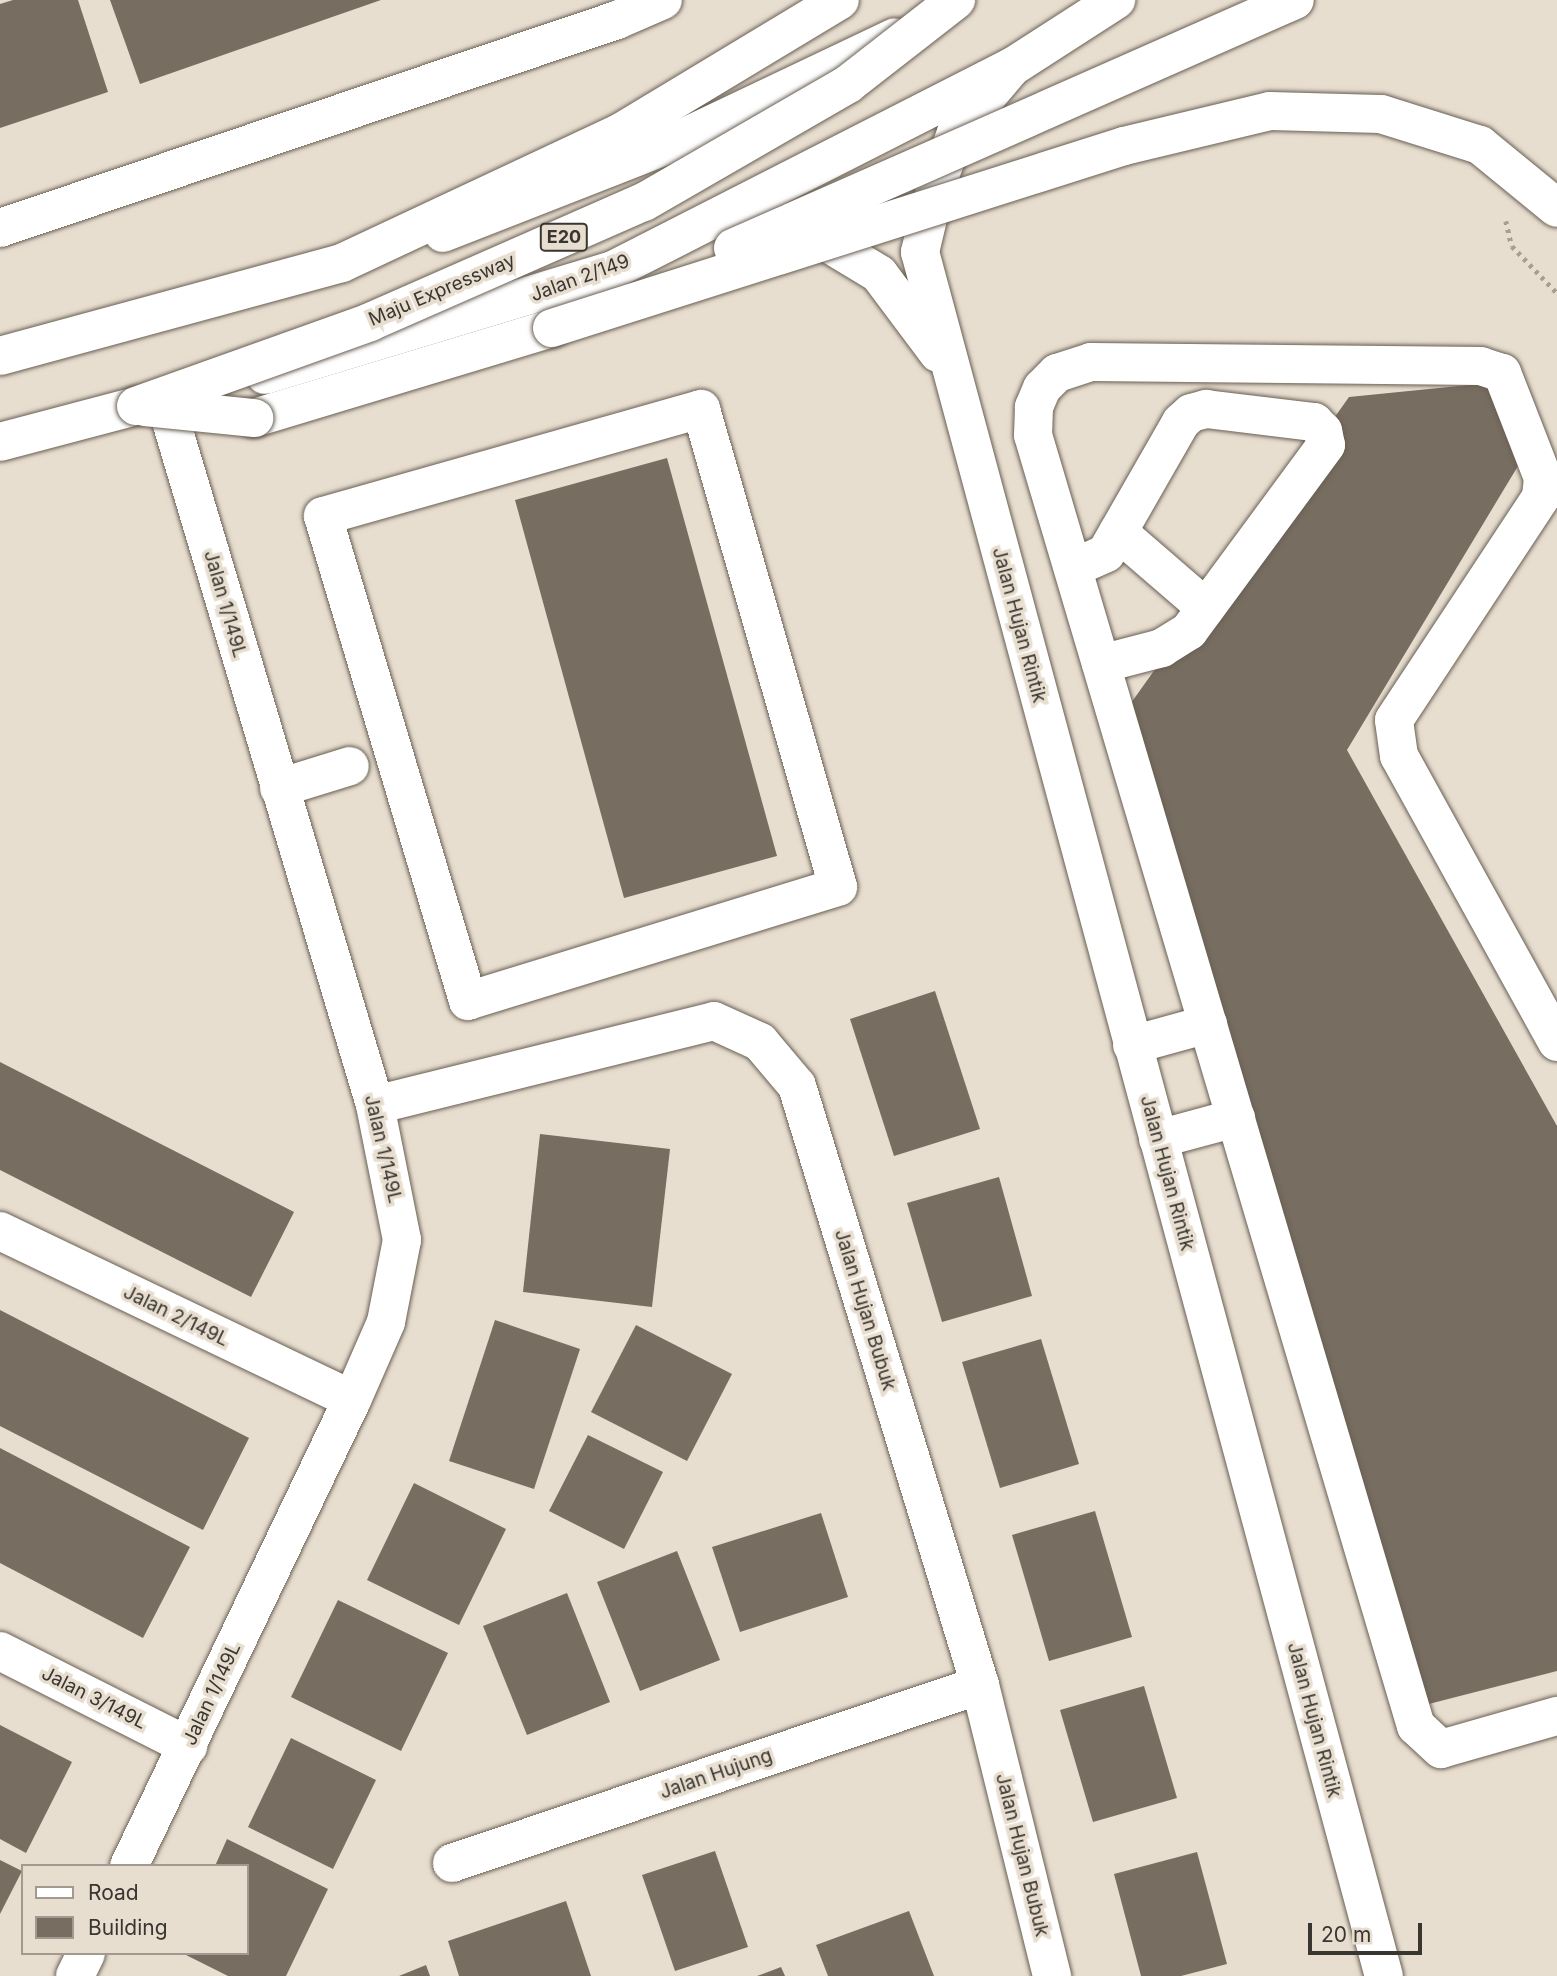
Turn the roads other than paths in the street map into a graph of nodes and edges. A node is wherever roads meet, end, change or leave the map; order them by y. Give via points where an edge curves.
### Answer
1 (663, 0) edge
2 (841, 0) edge
3 (956, 0) edge
4 (967, 0) edge
5 (1116, 0) edge
6 (1295, 0) edge
7 (1012, 67) junction
8 (739, 207) junction
9 (1557, 208) edge
10 (0, 228) edge
11 (552, 328) junction
12 (0, 357) edge
13 (950, 369) junction
14 (150, 403) junction
15 (0, 442) edge
16 (0, 449) edge
17 (323, 516) joint
18 (1118, 532) junction
19 (1073, 568) junction
20 (1206, 608) junction
21 (1101, 664) junction
22 (350, 766) dead end
23 (279, 788) junction
24 (1209, 1024) junction
25 (1557, 1042) edge
26 (1132, 1045) junction
27 (375, 1105) junction
28 (1236, 1118) junction
29 (1158, 1139) junction
30 (0, 1231) edge
31 (352, 1401) junction
32 (0, 1651) edge
33 (980, 1685) junction
34 (1557, 1716) edge
35 (188, 1746) junction
36 (452, 1863) dead end
37 (130, 1864) edge
38 (85, 1955) edge
39 (75, 1976) edge
40 (1052, 1976) edge
41 (1384, 1976) edge

1 - 10 main road via 617,20
2 - 12 main road via 618,134 342,263
3 - 14 main road, Maju Expressway / E20, bridge via 848,84 644,202 370,322
4 - 12 main road via 668,145 454,229 137,325
5 - 7 main road, Jalan 2/149
6 - 11 main road, bridge
7 - 8 main road, Jalan 2/149
7 - 13 main road, Jalan Hujan Rintik via 956,133 935,189 920,252
8 - 13 main road, Jalan Hujan Rintik via 820,234 879,274
8 - 14 main road, Jalan 2/149 via 613,270 347,354
9 - 11 main road, bridge via 1480,145 1381,114 1270,111 1124,146
11 - 14 main road, bridge via 254,418
13 - 26 main road, Jalan Hujan Rintik
14 - 15 main road, Maju Expressway / E20
14 - 16 main road, Jalan 2/149
14 - 23 main road, Jalan 1/149L
17 - 17 main road via 701,409 838,887 468,1001
18 - 19 main road via 1106,553
18 - 20 main road
18 - 20 main road via 1181,422 1191,413 1206,409 1314,422 1326,445
19 - 21 main road
19 - 25 main road via 1033,435 1034,407 1042,388 1057,373 1091,362 1481,366 1502,373 1543,478 1541,496 1394,720 1399,756
20 - 21 main road via 1178,642
21 - 24 main road
22 - 23 main road
23 - 27 main road, Jalan 1/149L
24 - 26 main road
24 - 28 main road
26 - 29 main road, Jalan Hujan Rintik
27 - 31 main road, Jalan 1/149L via 402,1240 386,1322
27 - 33 main road, Jalan Hujan Bubuk via 714,1021 760,1042 797,1086
28 - 29 main road
28 - 34 main road via 1416,1726 1441,1749
29 - 41 main road, Jalan Hujan Rintik
30 - 31 main road, Jalan 2/149L
31 - 35 main road, Jalan 1/149L
32 - 35 main road, Jalan 3/149L
33 - 36 main road, Jalan Hujung
33 - 40 main road, Jalan Hujan Bubuk
35 - 37 main road, Jalan 1/149L
38 - 39 main road

